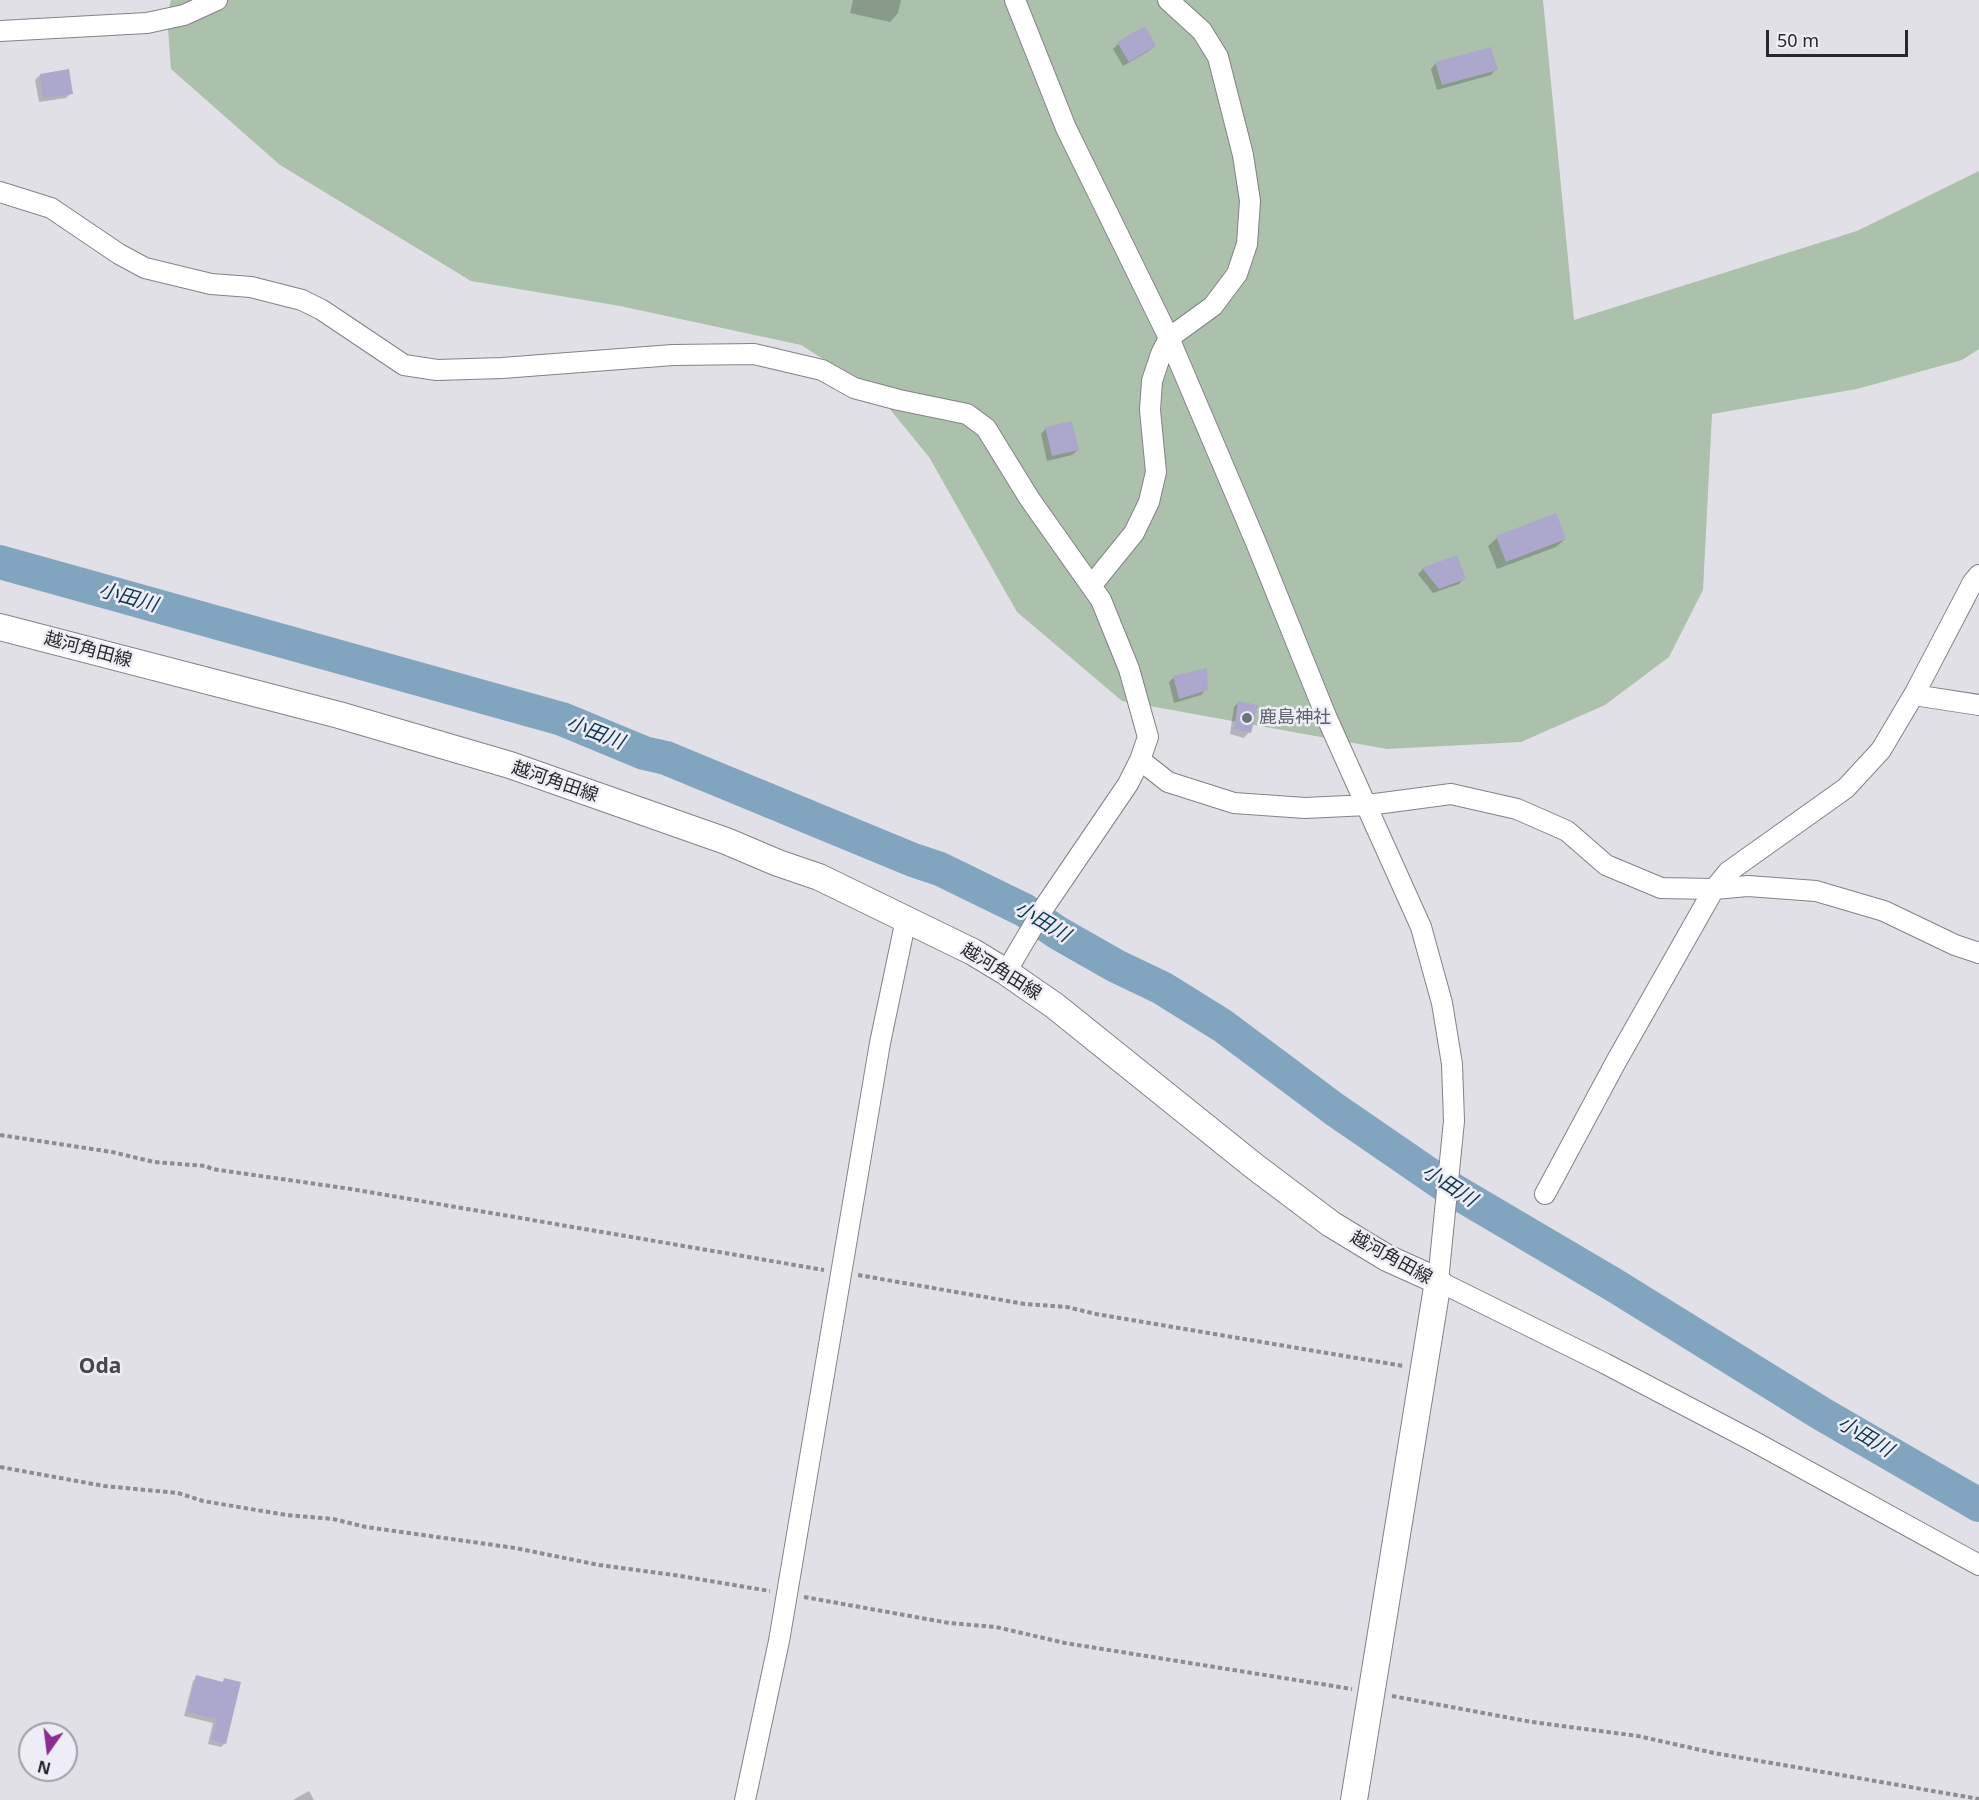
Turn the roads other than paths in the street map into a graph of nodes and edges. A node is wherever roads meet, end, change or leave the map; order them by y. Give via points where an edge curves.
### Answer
1 (217, 0) edge
2 (1015, 0) edge
3 (1168, 0) edge
4 (0, 31) edge
5 (0, 192) edge
6 (1169, 338) junction
7 (1979, 575) edge
8 (1091, 586) junction
9 (0, 627) edge
10 (1914, 695) junction
11 (1979, 705) edge
12 (1140, 760) junction
13 (1368, 805) junction
14 (1714, 889) junction
15 (906, 919) junction
16 (1979, 953) edge
17 (1006, 972) junction
18 (1545, 1194) dead end
19 (1438, 1281) junction
20 (1979, 1565) edge
21 (745, 1800) edge
22 (1354, 1800) edge

1 - 4 street via 184,15 147,23
2 - 6 street via 1066,128
3 - 6 street via 1202,31 1218,57 1243,155 1250,201 1247,244 1237,273 1213,306
5 - 8 street via 51,208 145,268 302,300 404,365 437,370 502,368 754,354 822,370 854,388 967,414 986,428
6 - 8 street via 1152,381 1150,410 1156,472 1149,502 1134,533
6 - 13 street via 1326,716
7 - 10 street
8 - 12 street via 1101,600 1129,669 1148,737
9 - 15 main road, 越河角田線 via 339,715 510,765 819,877
10 - 11 street
10 - 14 street via 1881,750 1846,788 1728,872
12 - 13 street via 1168,782 1234,803 1305,808
12 - 17 street
13 - 14 street via 1451,794 1517,808 1567,831 1606,865 1661,888
13 - 19 street via 1421,927 1442,1003 1452,1064 1454,1121
14 - 16 street via 1748,886 1816,891 1884,911
14 - 18 street
15 - 17 main road, 越河角田線
15 - 21 street via 880,1043 787,1594
17 - 19 main road, 越河角田線 via 1055,1006 1331,1224 1387,1258
19 - 20 street via 1753,1441
19 - 22 main road, 越河角田線

